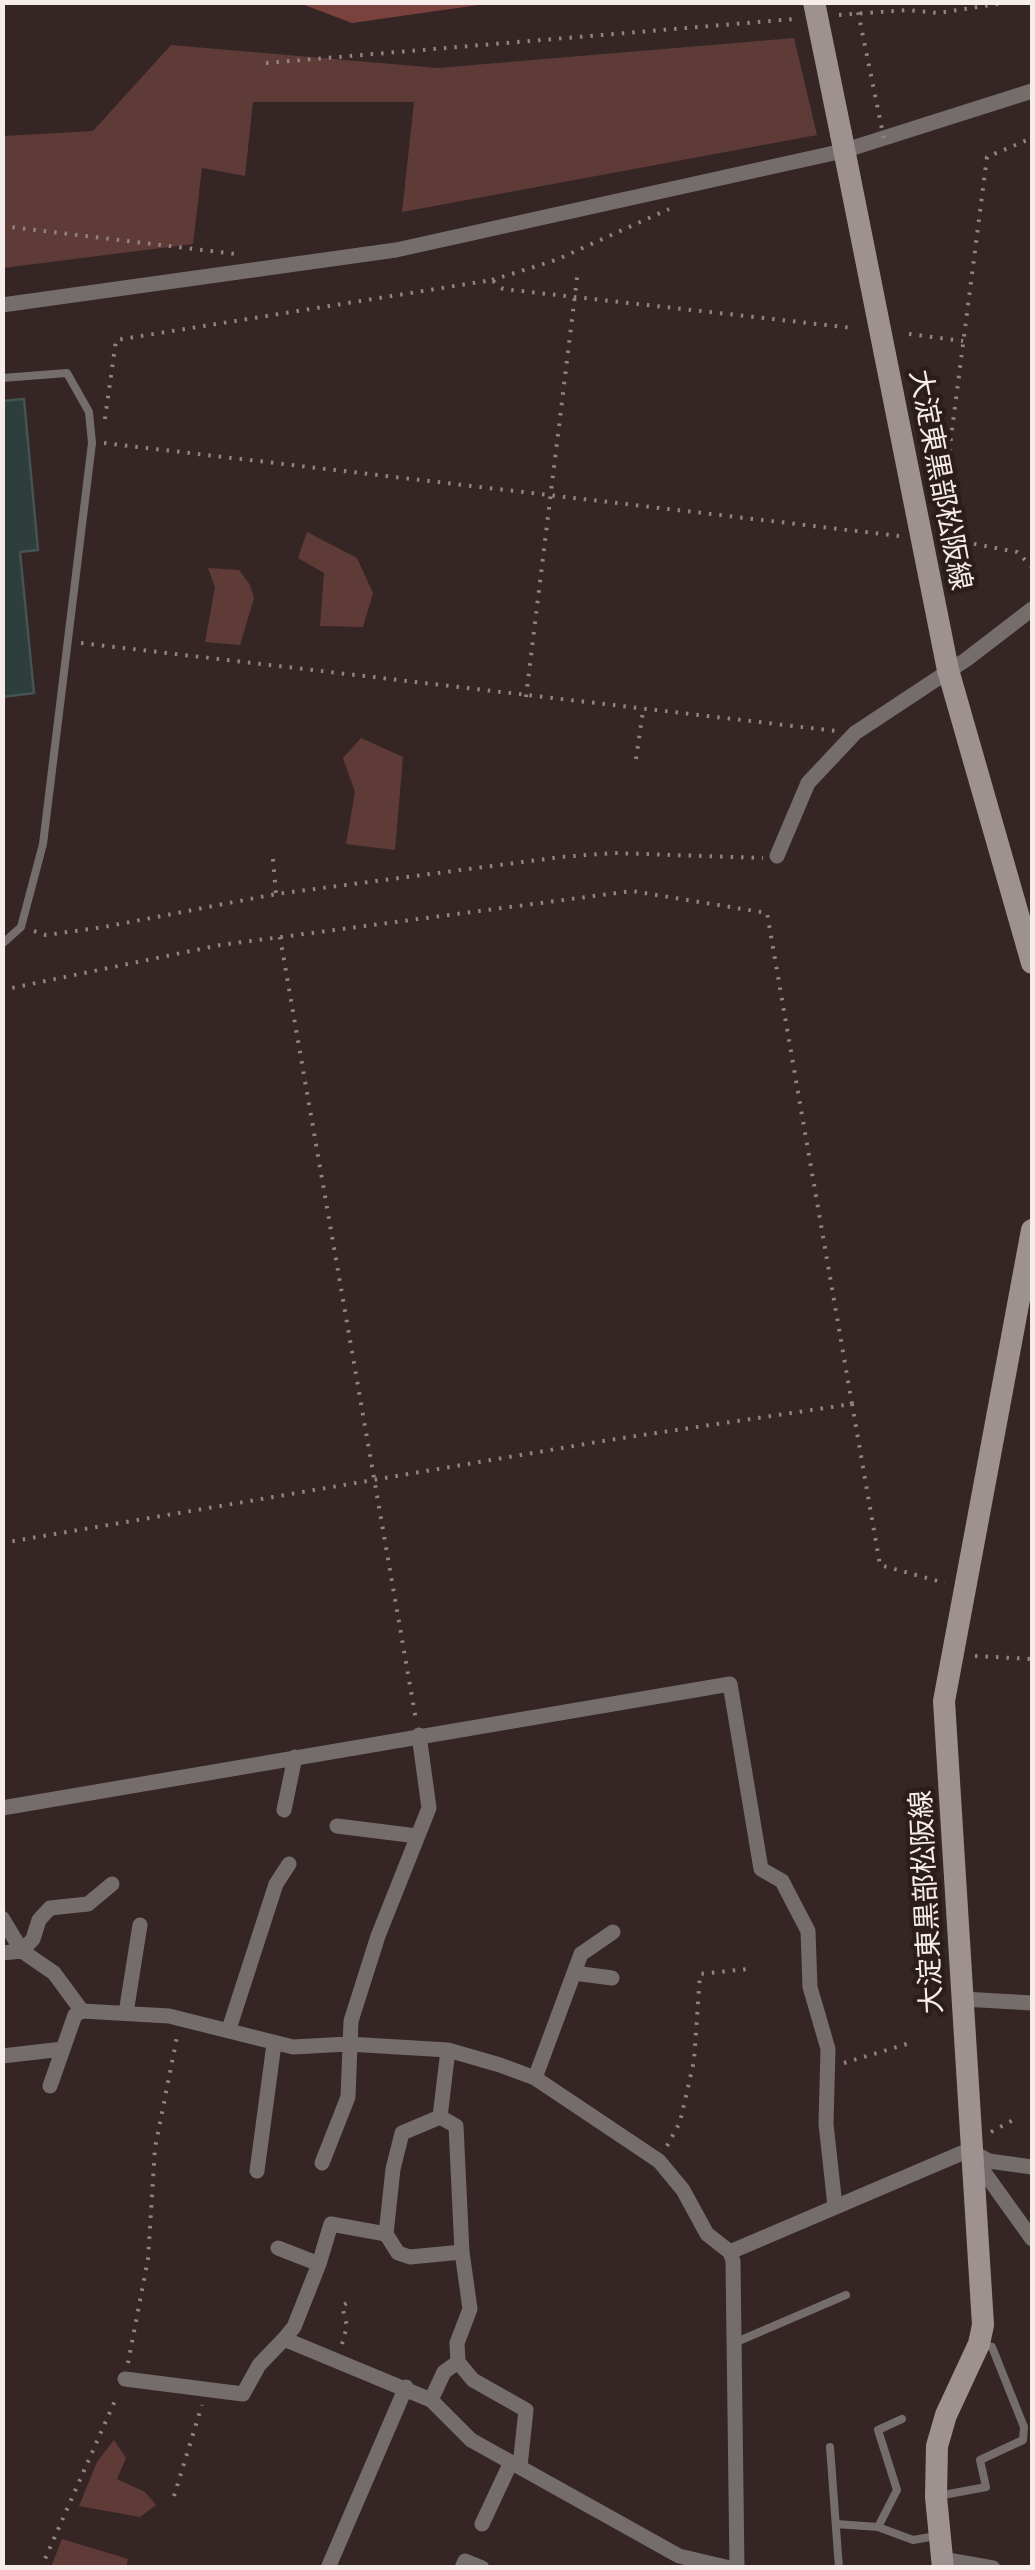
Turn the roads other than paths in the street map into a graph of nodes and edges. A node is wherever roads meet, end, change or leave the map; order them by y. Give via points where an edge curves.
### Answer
1 (815, 12) edge
2 (1032, 91) edge
3 (842, 142) junction
4 (2, 305) edge
5 (2, 378) edge
6 (1032, 609) edge
7 (948, 670) junction
8 (778, 856) road end
9 (2, 944) edge
10 (1032, 962) edge
11 (1032, 1230) edge
12 (419, 1735) junction
13 (294, 1757) junction
14 (2, 1808) edge
15 (284, 1810) dead end
16 (337, 1826) dead end
17 (417, 1836) junction
18 (288, 1864) dead end
19 (112, 1884) dead end
20 (2, 1918) edge
21 (140, 1925) dead end
22 (613, 1932) dead end
23 (22, 1951) junction
24 (2, 1953) edge
25 (574, 1973) junction
26 (612, 1978) dead end
27 (963, 1999) junction
28 (1032, 2003) edge
29 (82, 2012) junction
30 (126, 2013) junction
31 (229, 2029) junction
32 (274, 2044) junction
33 (348, 2044) junction
34 (63, 2049) junction
35 (448, 2050) junction
36 (2, 2056) edge
37 (536, 2078) junction
38 (50, 2086) dead end
39 (440, 2117) junction
40 (969, 2150) junction
41 (322, 2163) dead end
42 (1032, 2166) edge
43 (257, 2171) dead end
44 (835, 2206) junction
45 (386, 2234) junction
46 (1032, 2239) edge
47 (278, 2248) dead end
48 (462, 2252) junction
49 (730, 2252) junction
50 (319, 2264) junction
51 (846, 2295) dead end
52 (284, 2339) junction
53 (734, 2343) junction
54 (979, 2344) junction
55 (458, 2362) junction
56 (125, 2379) road end
57 (406, 2387) junction
58 (431, 2400) junction
59 (902, 2419) dead end
60 (830, 2446) dead end
61 (516, 2464) junction
62 (936, 2497) junction
63 (482, 2524) dead end
64 (836, 2524) junction
65 (878, 2527) junction
66 (942, 2554) edge
67 (677, 2562) edge
68 (328, 2568) edge
69 (462, 2568) edge
70 (482, 2568) edge
71 (733, 2568) edge
72 (839, 2568) edge
73 (992, 2568) edge

1 - 3 main road, 大淀東黒部松阪線, bridge
2 - 3 street via 884,140
3 - 4 street via 359,257
3 - 7 main road, 大淀東黒部松阪線
5 - 9 lane via 66,374 89,412 92,443 43,844 21,927
6 - 7 street
7 - 8 street via 855,733 808,783
7 - 10 main road, 大淀東黒部松阪線
11 - 27 main road, 大淀東黒部松阪線 via 944,1700
12 - 13 street
12 - 17 street via 429,1808
12 - 44 street via 730,1684 760,1869 782,1881 808,1931 810,1986 830,2067 826,2124
13 - 14 street
13 - 15 street
16 - 17 street
17 - 33 street via 378,1936
18 - 31 street
19 - 23 street via 88,1904 50,1908
20 - 23 street
21 - 30 street
22 - 25 street via 581,1954
23 - 24 street
23 - 29 street via 54,1973
25 - 26 street
25 - 37 street
27 - 28 street
27 - 40 main road, 大淀東黒部松阪線
29 - 30 street
29 - 34 street
30 - 31 street
31 - 32 street
32 - 33 street
32 - 43 street
33 - 35 street
33 - 41 street via 348,2097
34 - 36 street
34 - 38 street
35 - 37 street
35 - 39 street
37 - 49 street via 658,2161 708,2234
39 - 45 street via 402,2133
39 - 48 street via 456,2126
40 - 42 street via 989,2161
40 - 44 street
40 - 46 street
40 - 54 main road, 大淀東黒部松阪線
44 - 49 street
45 - 48 street via 398,2252 410,2256
45 - 50 street via 331,2224
47 - 50 street
48 - 55 street via 470,2309 456,2343
49 - 53 street
50 - 52 street
51 - 53 lane
52 - 56 street via 243,2394
52 - 57 street
53 - 71 street
54 - 62 main road, 大淀東黒部松阪線 via 942,2430
54 - 62 lane via 992,2347 1024,2427 1023,2440 980,2460 986,2487
55 - 58 street via 444,2372
55 - 61 street via 474,2380 526,2410
57 - 58 street
57 - 68 street
58 - 61 street via 471,2440
59 - 65 lane via 878,2430 897,2490
60 - 64 lane
61 - 63 street
61 - 67 street
62 - 66 main road, 大淀東黒部松阪線
64 - 65 lane
64 - 72 lane
65 - 66 lane
66 - 73 street
67 - 71 street
69 - 70 street via 466,2561

